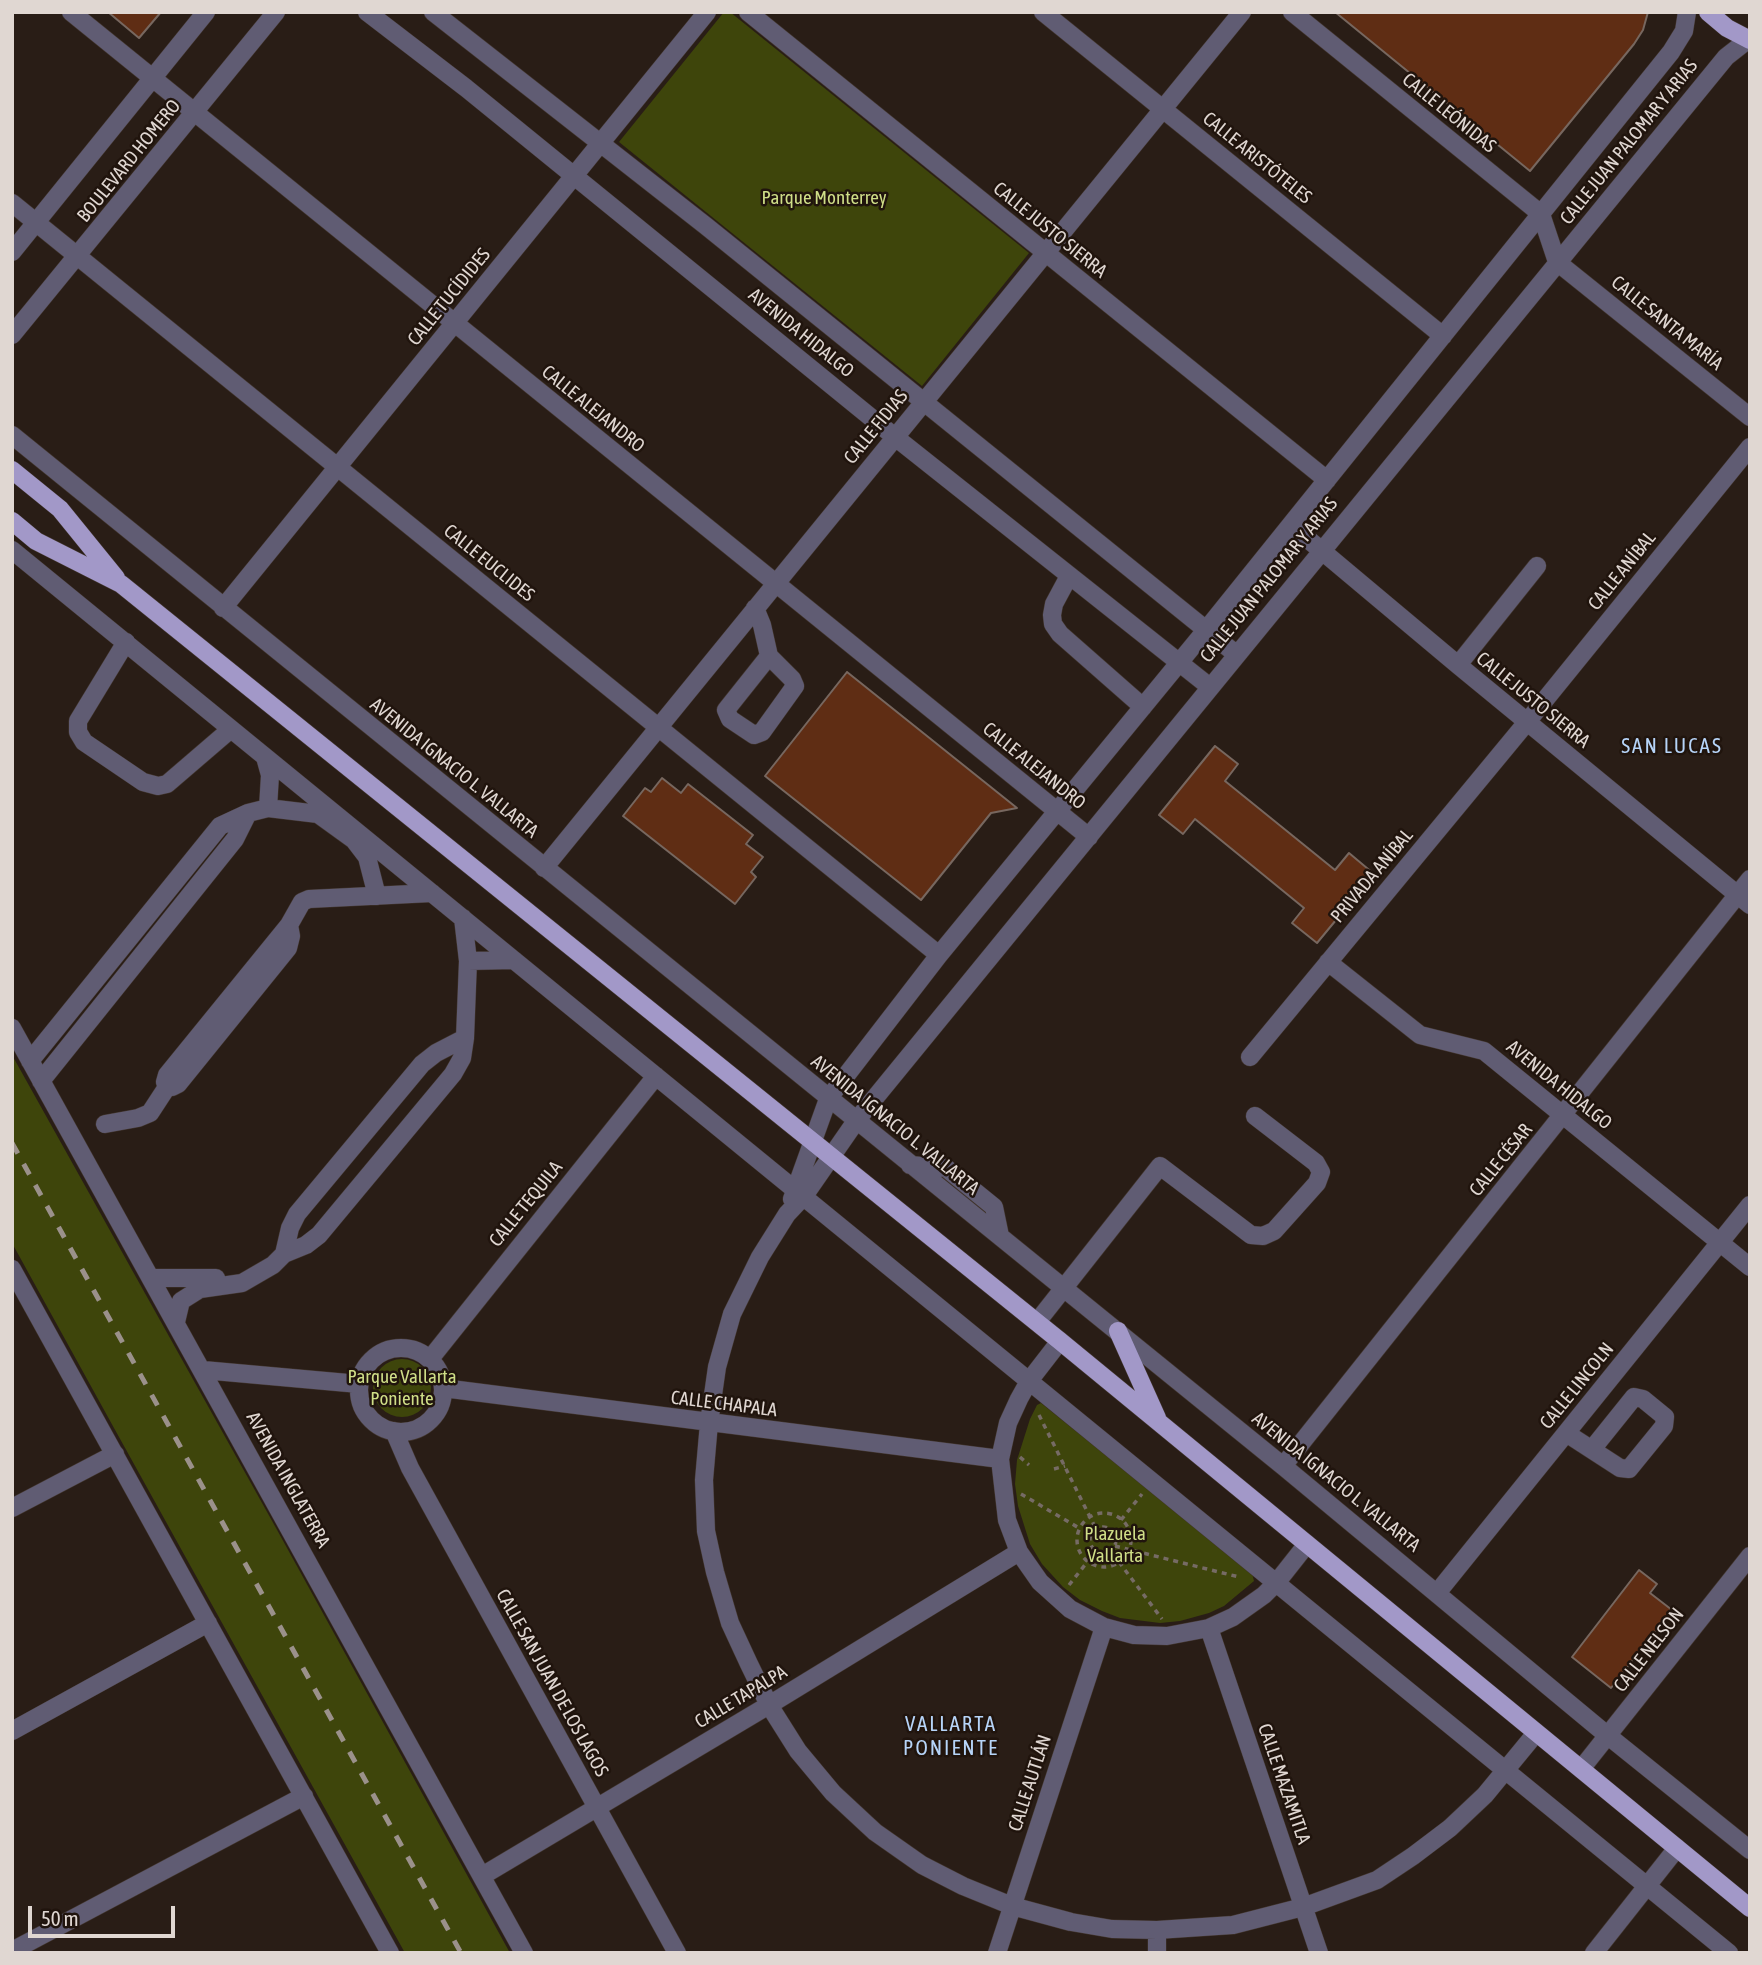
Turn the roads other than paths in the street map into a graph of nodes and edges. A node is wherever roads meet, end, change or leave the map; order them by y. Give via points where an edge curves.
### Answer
1 (71, 12) edge
2 (206, 12) edge
3 (276, 12) edge
4 (367, 12) edge
5 (433, 12) edge
6 (707, 12) edge
7 (748, 12) edge
8 (1043, 12) edge
9 (1242, 12) edge
10 (1292, 12) edge
11 (1687, 12) edge
12 (1708, 12) edge
13 (1749, 40) edge
14 (153, 79) junction
15 (1163, 109) junction
16 (195, 113) junction
17 (601, 143) junction
18 (574, 176) junction
19 (12, 203) edge
20 (1541, 214) junction
21 (36, 223) junction
22 (12, 252) edge
23 (1045, 253) junction
24 (78, 256) junction
25 (1557, 262) junction
26 (455, 323) junction
27 (12, 335) edge
28 (1443, 336) junction
29 (923, 402) junction
30 (1750, 417) edge
31 (12, 435) edge
32 (895, 437) junction
33 (1750, 447) edge
34 (338, 467) junction
35 (12, 470) edge
36 (1327, 480) junction
37 (12, 521) edge
38 (1291, 525) junction
39 (12, 550) edge
40 (1321, 550) junction
41 (1537, 566) dead end
42 (1069, 576) junction
43 (775, 583) junction
44 (121, 584) junction
45 (223, 608) junction
46 (755, 608) junction
47 (1206, 630) junction
48 (125, 642) junction
49 (1236, 654) junction
50 (769, 656) dead end
51 (1180, 662) junction
52 (1458, 665) junction
53 (1210, 687) junction
54 (1143, 707) junction
55 (1527, 722) junction
56 (658, 727) junction
57 (231, 729) junction
58 (265, 757) junction
59 (268, 808) junction
60 (1057, 812) junction
61 (248, 813) junction
62 (1089, 837) junction
63 (544, 868) junction
64 (1750, 879) edge
65 (432, 893) junction
66 (377, 896) junction
67 (1744, 900) edge
68 (463, 918) junction
69 (939, 955) junction
70 (514, 960) junction
71 (468, 961) junction
72 (1328, 962) junction
73 (12, 1028) edge
74 (465, 1038) junction
75 (1250, 1057) dead end
76 (30, 1061) junction
77 (656, 1076) junction
78 (41, 1080) junction
79 (828, 1099) junction
80 (1255, 1116) dead end
81 (1564, 1116) junction
82 (856, 1121) junction
83 (105, 1124) dead end
84 (811, 1140) junction
85 (832, 1156) junction
86 (799, 1193) junction
87 (1750, 1205) edge
88 (1720, 1243) junction
89 (285, 1254) junction
90 (1750, 1267) edge
91 (13, 1272) edge
92 (261, 1274) junction
93 (152, 1278) junction
94 (1064, 1288) junction
95 (176, 1322) junction
96 (1037, 1322) junction
97 (1118, 1331) junction
98 (1060, 1342) junction
99 (430, 1359) junction
100 (203, 1370) junction
101 (1030, 1381) junction
102 (359, 1384) junction
103 (443, 1388) junction
104 (1158, 1422) junction
105 (709, 1423) junction
106 (394, 1431) junction
107 (1566, 1433) junction
108 (1593, 1448) dead end
109 (115, 1454) junction
110 (1000, 1460) junction
111 (1283, 1466) junction
112 (12, 1508) edge
113 (1307, 1544) junction
114 (1019, 1552) junction
115 (1750, 1556) edge
116 (1277, 1582) junction
117 (1437, 1593) junction
118 (208, 1623) junction
119 (1104, 1627) junction
120 (1209, 1628) junction
121 (769, 1705) junction
122 (12, 1731) edge
123 (1536, 1733) junction
124 (1608, 1735) junction
125 (1581, 1769) junction
126 (1507, 1770) junction
127 (304, 1796) junction
128 (597, 1807) junction
129 (1677, 1848) junction
130 (1750, 1850) edge
131 (482, 1876) junction
132 (1648, 1885) junction
133 (1012, 1906) junction
134 (1303, 1907) junction
135 (1750, 1908) edge
136 (1157, 1930) junction
137 (12, 1951) edge
138 (390, 1953) edge
139 (524, 1953) edge
140 (677, 1953) edge
141 (997, 1953) edge
142 (1157, 1953) edge
143 (1319, 1953) edge
144 (1594, 1953) edge
145 (1729, 1953) edge

1 - 14 street, CALLE ALEJANDRO
2 - 14 street, BOULEVARD HOMERO
3 - 16 street, BOULEVARD HOMERO
4 - 18 street, AVENIDA HIDALGO
5 - 17 street, AVENIDA HIDALGO
6 - 17 street, CALLE TUCÍDIDES
7 - 23 street, CALLE JUSTO SIERRA
8 - 15 street, CALLE ARISTÓTELES
9 - 15 street, CALLE FIDIAS
10 - 20 street, CALLE LEÓNIDAS
11 - 20 street, CALLE JUAN PALOMAR Y ARIAS via 1684,31 1671,52
12 - 13 main road
13 - 25 street, CALLE JUAN PALOMAR Y ARIAS via 1727,57
14 - 16 street, CALLE ALEJANDRO
14 - 21 street, BOULEVARD HOMERO
15 - 23 street, CALLE FIDIAS
15 - 28 street, CALLE ARISTÓTELES
16 - 24 street, BOULEVARD HOMERO
16 - 26 street, CALLE ALEJANDRO
17 - 18 street, CALLE TUCÍDIDES
17 - 29 street, AVENIDA HIDALGO
18 - 26 street, CALLE TUCÍDIDES
18 - 32 street, AVENIDA HIDALGO
19 - 21 street, CALLE EUCLIDES
20 - 25 street
20 - 28 street, CALLE JUAN PALOMAR Y ARIAS
21 - 22 street, BOULEVARD HOMERO
21 - 24 street, CALLE EUCLIDES
23 - 29 street, CALLE FIDIAS
23 - 36 street, CALLE JUSTO SIERRA
24 - 27 street, BOULEVARD HOMERO
24 - 34 street, CALLE EUCLIDES
25 - 30 street, CALLE SANTA MARÍA
25 - 40 street, CALLE JUAN PALOMAR Y ARIAS
26 - 34 street, CALLE TUCÍDIDES
26 - 43 street, CALLE ALEJANDRO
28 - 36 street, CALLE JUAN PALOMAR Y ARIAS
29 - 32 street, CALLE FIDIAS
29 - 47 street, AVENIDA HIDALGO
31 - 45 street, AVENIDA IGNACIO L. VALLARTA
32 - 42 street, AVENIDA HIDALGO
32 - 43 street, CALLE FIDIAS
33 - 55 street, CALLE ANÍBAL
34 - 45 street, CALLE TUCÍDIDES
34 - 56 street, CALLE EUCLIDES
35 - 44 main road via 60,509
36 - 38 street, CALLE JUAN PALOMAR Y ARIAS
37 - 44 main road via 36,541
38 - 40 street, CALLE JUSTO SIERRA
38 - 47 street, CALLE JUAN PALOMAR Y ARIAS
39 - 48 street
40 - 49 street, CALLE JUAN PALOMAR Y ARIAS
40 - 52 street, CALLE JUSTO SIERRA
41 - 52 street
42 - 51 street, AVENIDA HIDALGO
42 - 54 street via 1054,604 1053,624
43 - 46 street, CALLE FIDIAS
43 - 60 street, CALLE ALEJANDRO
44 - 84 main road
45 - 63 street, AVENIDA IGNACIO L. VALLARTA
46 - 50 street
46 - 56 street, CALLE FIDIAS
47 - 49 street, AVENIDA HIDALGO
47 - 51 street, CALLE JUAN PALOMAR Y ARIAS
48 - 57 street
48 - 57 street via 78,721 84,742 143,782 158,786 167,784
49 - 53 street, CALLE JUAN PALOMAR Y ARIAS
51 - 53 street, AVENIDA HIDALGO
51 - 54 street, CALLE JUAN PALOMAR Y ARIAS
52 - 55 street, CALLE JUSTO SIERRA
53 - 62 street, CALLE JUAN PALOMAR Y ARIAS
54 - 60 street, CALLE JUAN PALOMAR Y ARIAS
55 - 67 street, CALLE JUSTO SIERRA
55 - 72 street, PRIVADA ANÍBAL
56 - 63 street, CALLE FIDIAS
56 - 69 street, CALLE EUCLIDES
57 - 58 street
58 - 59 street via 270,775
58 - 65 street
59 - 61 street
59 - 66 street via 318,814 335,824 367,857
60 - 62 street, CALLE ALEJANDRO
60 - 69 street, CALLE JUAN PALOMAR Y ARIAS
61 - 76 street via 220,826
61 - 78 street via 235,839
62 - 82 street, CALLE JUAN PALOMAR Y ARIAS
63 - 79 street, AVENIDA IGNACIO L. VALLARTA
64 - 67 street, CALLE CÉSAR
65 - 66 street
65 - 68 street
66 - 83 street via 309,899 297,907 289,925 167,1076 167,1087 150,1113
67 - 81 street, CALLE CÉSAR
68 - 70 street
68 - 71 street
69 - 79 street, CALLE JUAN PALOMAR Y ARIAS
70 - 71 street
70 - 77 street
71 - 74 street
72 - 75 street, PRIVADA ANÍBAL
72 - 81 street, AVENIDA HIDALGO via 1420,1035 1485,1051
73 - 76 street, AVENIDA INGLATERRA
74 - 89 street via 453,1074 319,1235
74 - 89 street via 422,1064 306,1203 290,1228
76 - 78 street, AVENIDA INGLATERRA
77 - 86 street
77 - 99 street, CALLE TEQUILA
78 - 93 street, AVENIDA INGLATERRA
79 - 82 street, AVENIDA IGNACIO L. VALLARTA
79 - 84 street, CALLE JUAN PALOMAR Y ARIAS
80 - 94 street via 1321,1172 1317,1183 1274,1231 1251,1235 1160,1166
81 - 88 street, AVENIDA HIDALGO
81 - 111 street, CALLE CÉSAR
82 - 85 street, CALLE JUAN PALOMAR Y ARIAS
82 - 94 street, AVENIDA IGNACIO L. VALLARTA
84 - 85 main road
84 - 86 street, CALLE JUAN PALOMAR Y ARIAS
85 - 86 street, CALLE JUAN PALOMAR Y ARIAS
85 - 96 main road
86 - 101 street
86 - 105 street, CALLE JUAN PALOMAR Y ARIAS via 732,1314 717,1367
87 - 88 street, CALLE LINCOLN
88 - 90 street, AVENIDA HIDALGO
88 - 107 street, CALLE LINCOLN
89 - 92 street
91 - 109 street
92 - 93 street
92 - 95 street via 242,1283 200,1289 181,1301
93 - 95 street, AVENIDA INGLATERRA
94 - 96 street
94 - 97 street, AVENIDA IGNACIO L. VALLARTA
95 - 100 street, AVENIDA INGLATERRA
96 - 98 main road
97 - 104 main road
97 - 111 street, AVENIDA IGNACIO L. VALLARTA
98 - 101 street
98 - 104 main road
99 - 102 street via 419,1351 393,1348 370,1361
99 - 103 street via 442,1377
100 - 102 street
100 - 131 street, AVENIDA INGLATERRA
101 - 110 street via 1008,1423
101 - 116 street
102 - 106 street via 364,1409 382,1427
103 - 105 street, CALLE CHAPALA
103 - 106 street via 442,1401 429,1422 419,1429
104 - 113 main road
105 - 110 street, CALLE CHAPALA
105 - 121 street, CALLE JUAN PALOMAR Y ARIAS via 706,1531 730,1623
106 - 128 street, CALLE SAN JUAN DE LOS LAGOS
107 - 108 street
107 - 117 street, CALLE LINCOLN
109 - 112 street
109 - 118 street
110 - 114 street via 1007,1520
111 - 117 street, AVENIDA IGNACIO L. VALLARTA
113 - 116 street
113 - 123 main road
114 - 119 street via 1040,1582 1070,1609
114 - 121 street, CALLE TAPALPA
115 - 124 street, CALLE NELSON
116 - 120 street via 1250,1605
116 - 126 street
117 - 124 street, AVENIDA IGNACIO L. VALLARTA
118 - 122 street
118 - 127 street
119 - 120 street via 1134,1635 1167,1636
119 - 133 street, CALLE AUTLÁN
120 - 134 street, CALLE MAZAMITLA
121 - 128 street, CALLE TAPALPA
121 - 133 street, CALLE JUAN PALOMAR Y ARIAS via 798,1751 833,1793 875,1832 922,1866
123 - 125 main road
123 - 126 street, CALLE JUAN PALOMAR Y ARIAS
124 - 125 street, CALLE NELSON
124 - 130 street, AVENIDA IGNACIO L. VALLARTA
125 - 129 main road
126 - 132 street
126 - 134 street, CALLE JUAN PALOMAR Y ARIAS via 1459,1819 1413,1856 1377,1880
127 - 137 street
127 - 138 street
128 - 131 street, CALLE TAPALPA
128 - 140 street, CALLE SAN JUAN DE LOS LAGOS
129 - 132 street
129 - 135 main road
131 - 139 street, AVENIDA INGLATERRA
132 - 144 street
132 - 145 street
133 - 136 street, CALLE JUAN PALOMAR Y ARIAS via 1112,1929
133 - 141 street, CALLE AUTLÁN
134 - 136 street, CALLE JUAN PALOMAR Y ARIAS via 1233,1925
134 - 143 street, CALLE MAZAMITLA
136 - 142 street

